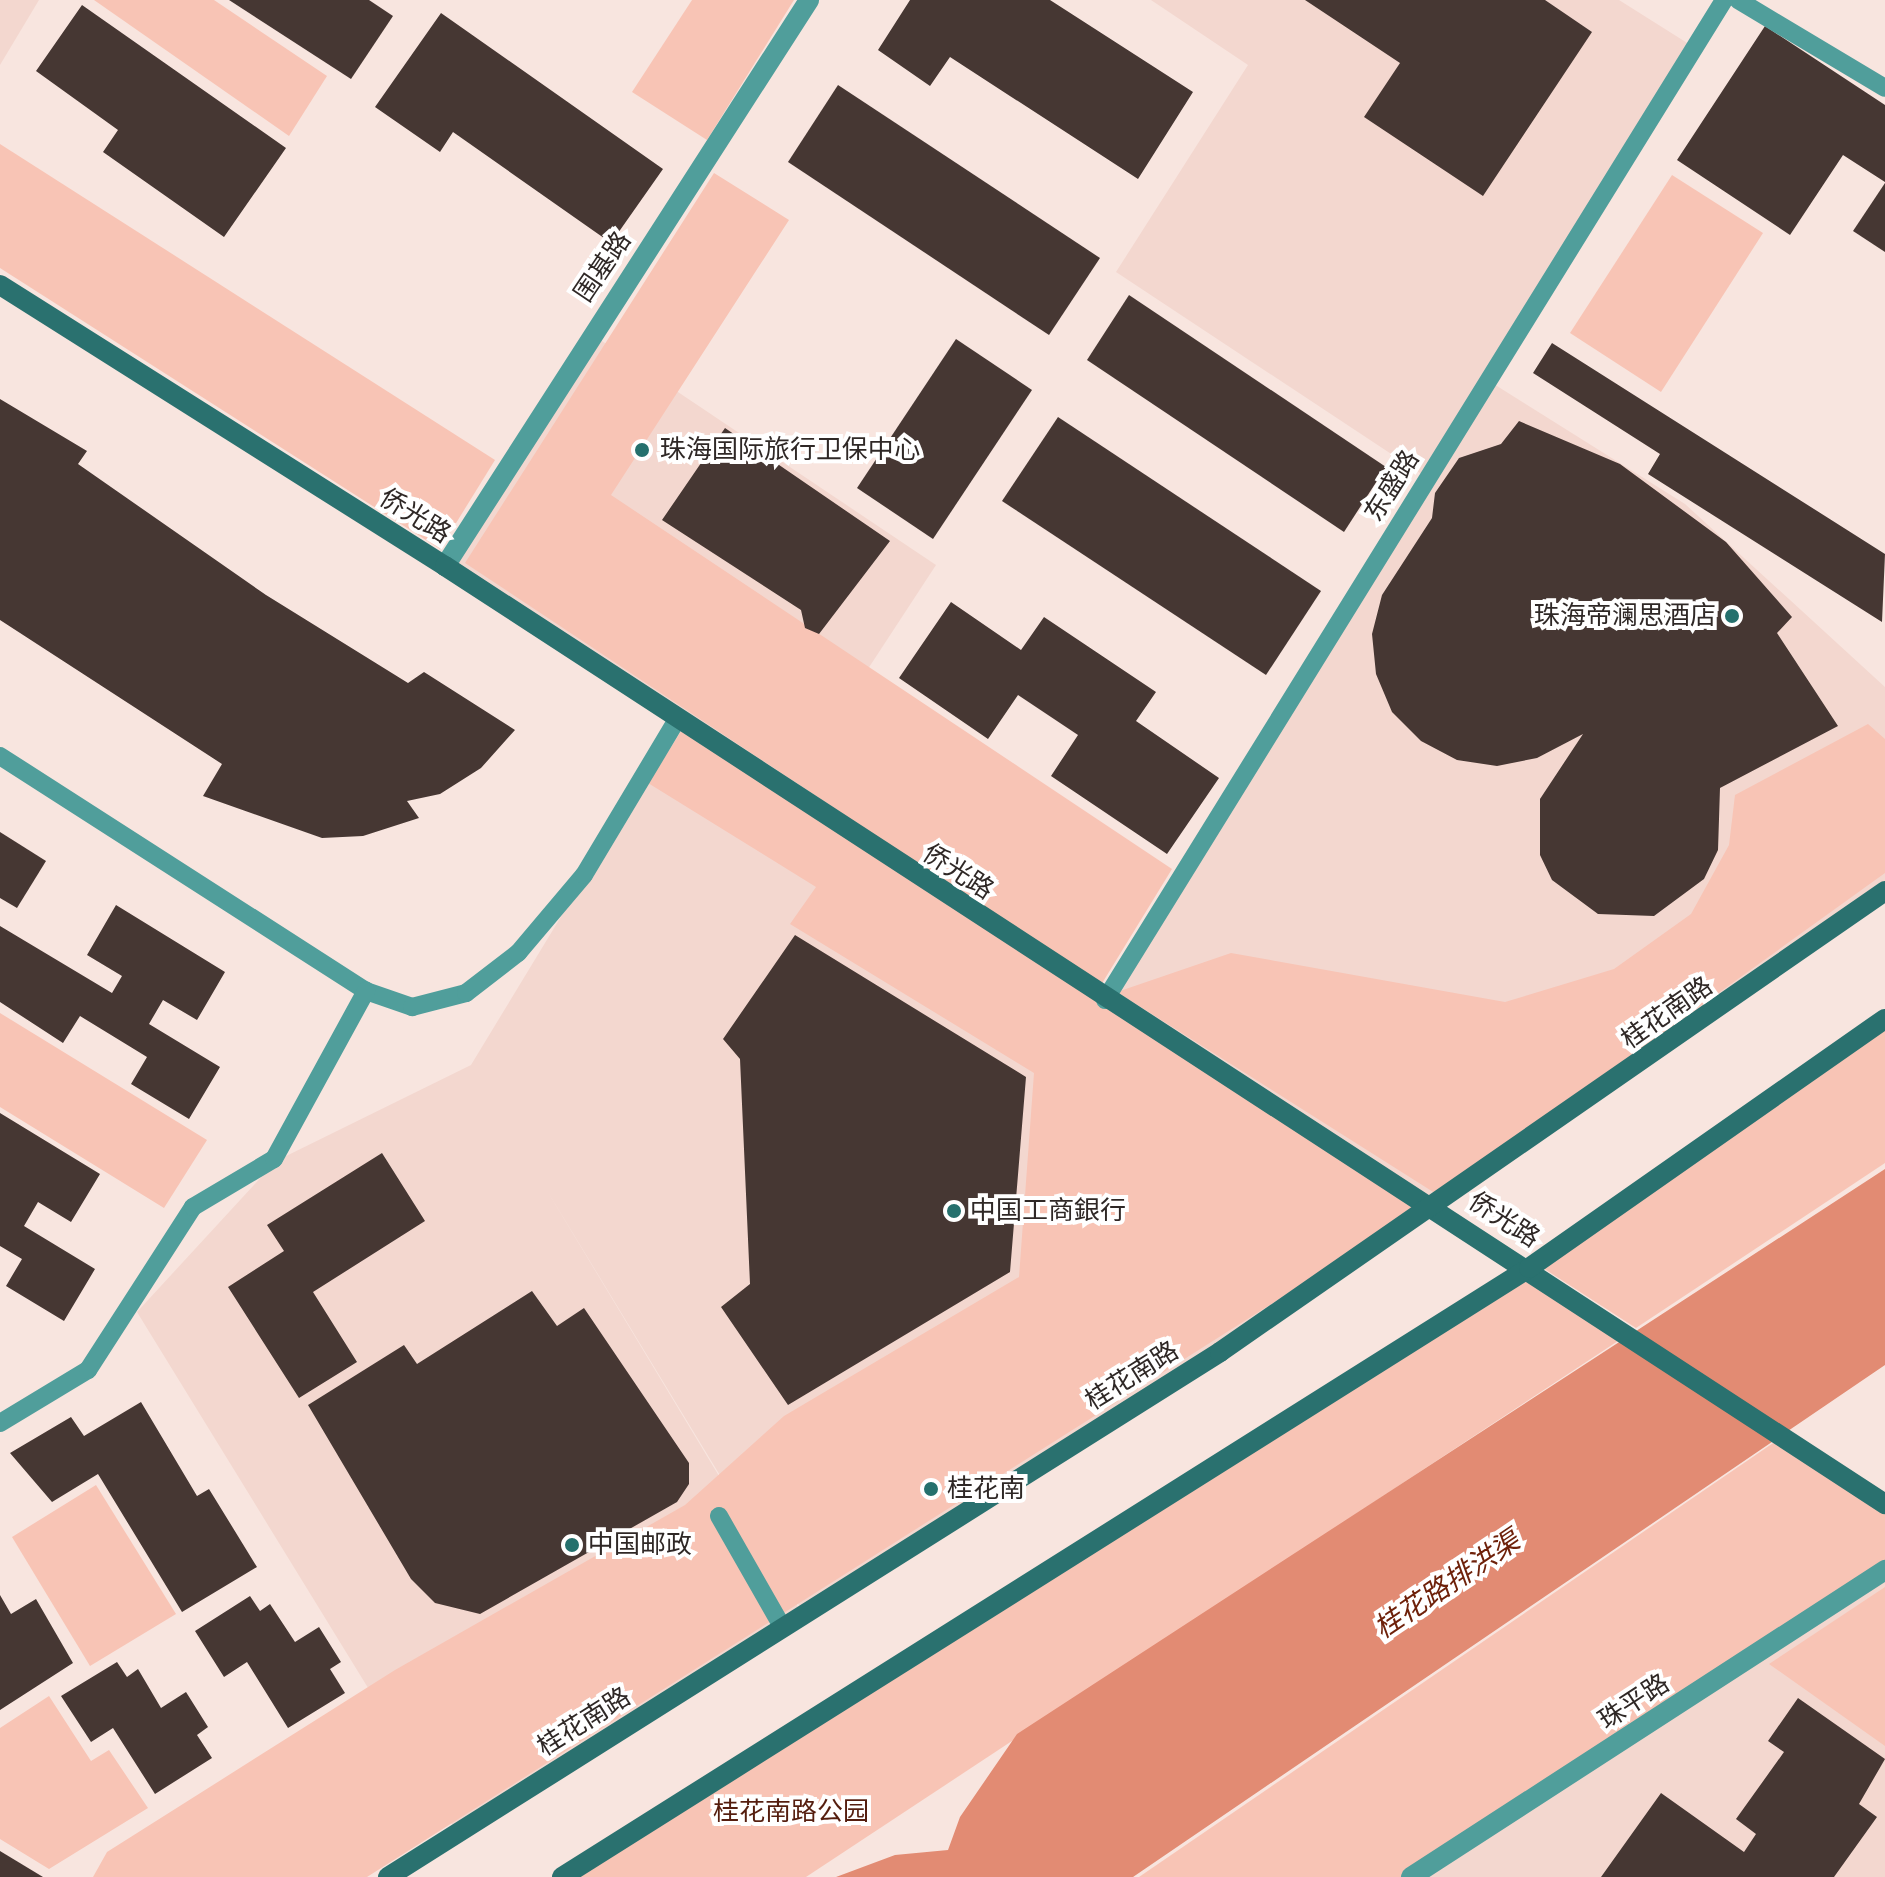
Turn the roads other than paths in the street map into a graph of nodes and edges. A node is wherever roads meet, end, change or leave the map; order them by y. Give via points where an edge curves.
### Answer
1 (809, 0) edge
2 (1724, 0) edge
3 (1738, 0) edge
4 (1885, 88) edge
5 (0, 285) edge
6 (445, 566) junction
7 (678, 718) junction
8 (0, 756) edge
9 (1885, 891) edge
10 (366, 991) junction
11 (1105, 1000) junction
12 (1885, 1019) edge
13 (1438, 1208) junction
14 (1529, 1268) junction
15 (0, 1423) edge
16 (1885, 1504) edge
17 (719, 1516) dead end
18 (1885, 1570) edge
19 (783, 1628) junction
20 (388, 1877) edge
21 (562, 1877) edge
22 (1411, 1877) edge

1 - 6 street, 围基路
2 - 11 lane, 东盛路
3 - 4 lane
5 - 6 main road, 侨光路
6 - 7 main road, 侨光路
7 - 10 lane via 584,875 518,953 466,993 412,1007
7 - 11 main road, 侨光路
8 - 10 lane
9 - 13 main road, 桂花南路
10 - 15 lane via 274,1159 193,1207 88,1370
11 - 13 main road, 侨光路
12 - 14 main road
13 - 14 main road, 侨光路
13 - 19 main road, 桂花南路
14 - 16 main road, 侨光路
14 - 21 main road
17 - 19 lane
18 - 22 street, 珠平路
19 - 20 main road, 桂花南路

